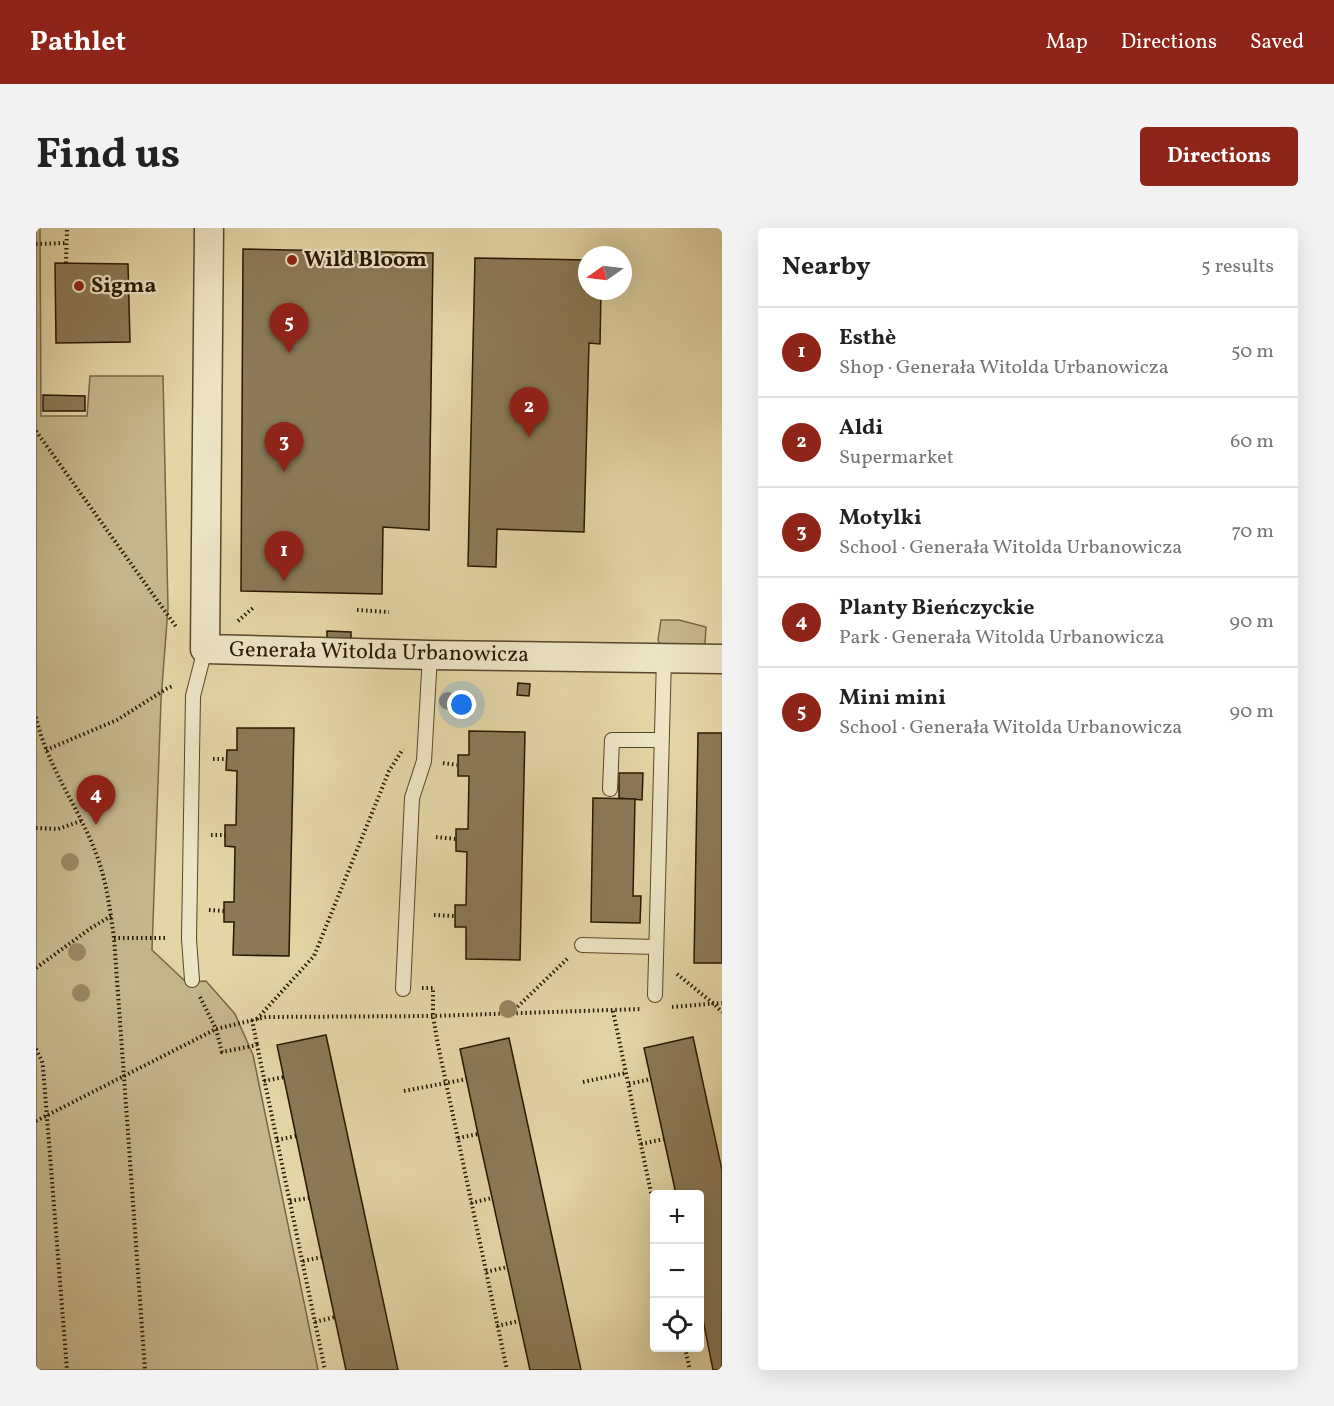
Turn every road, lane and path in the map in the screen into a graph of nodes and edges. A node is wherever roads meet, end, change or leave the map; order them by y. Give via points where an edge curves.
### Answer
1 (67, 228) edge
2 (209, 228) edge
3 (66, 243) junction
4 (36, 244) edge
5 (66, 263) dead end
6 (36, 431) edge
7 (357, 610) dead end
8 (390, 612) dead end
9 (430, 655) junction
10 (664, 658) junction
11 (722, 659) edge
12 (202, 662) junction
13 (36, 717) edge
14 (427, 727) junction
15 (39, 731) junction
16 (36, 736) edge
17 (661, 740) junction
18 (46, 750) junction
19 (207, 759) dead end
20 (227, 759) dead end
21 (610, 789) dead end
22 (81, 821) junction
23 (36, 828) edge
24 (206, 835) dead end
25 (225, 835) dead end
26 (436, 837) dead end
27 (456, 839) dead end
28 (205, 910) dead end
29 (224, 911) dead end
30 (434, 915) dead end
31 (111, 916) junction
32 (455, 916) dead end
33 (148, 937) dead end
34 (114, 938) junction
35 (582, 945) dead end
36 (656, 947) junction
37 (36, 968) edge
38 (555, 970) dead end
39 (656, 970) junction
40 (192, 980) joint
41 (403, 989) dead end
42 (655, 995) dead end
43 (722, 1003) edge
44 (714, 1004) junction
45 (667, 1008) dead end
46 (644, 1009) dead end
47 (613, 1011) junction
48 (722, 1012) edge
49 (510, 1014) junction
50 (433, 1016) junction
51 (254, 1019) junction
52 (216, 1029) junction
53 (257, 1046) junction
54 (36, 1049) edge
55 (626, 1073) junction
56 (124, 1076) junction
57 (284, 1077) dead end
58 (467, 1079) dead end
59 (651, 1079) dead end
60 (264, 1081) junction
61 (583, 1082) dead end
62 (446, 1083) junction
63 (629, 1084) junction
64 (404, 1091) dead end
65 (46, 1115) junction
66 (36, 1121) edge
67 (478, 1134) dead end
68 (296, 1136) dead end
69 (458, 1138) junction
70 (664, 1139) dead end
71 (277, 1140) junction
72 (641, 1144) junction
73 (651, 1190) edge
74 (309, 1198) dead end
75 (492, 1198) dead end
76 (290, 1201) junction
77 (471, 1203) junction
78 (322, 1257) dead end
79 (303, 1261) junction
80 (507, 1267) dead end
81 (486, 1272) junction
82 (335, 1317) dead end
83 (519, 1321) dead end
84 (315, 1322) junction
85 (497, 1326) junction
86 (686, 1352) edge
87 (67, 1370) edge
88 (145, 1370) edge
89 (325, 1370) edge
90 (507, 1370) edge
91 (690, 1370) edge

1 - 3 path
2 - 12 street, Generała Witolda Urbanowicza
3 - 4 path
3 - 5 path
6 - 12 path
7 - 8 path
9 - 10 street, Generała Witolda Urbanowicza
9 - 12 street, Generała Witolda Urbanowicza
9 - 14 lane
10 - 11 street, Generała Witolda Urbanowicza
10 - 17 lane
12 - 18 path via 117,720
12 - 40 lane via 194,696 189,939
13 - 15 path
14 - 41 lane via 424,761 412,798
14 - 51 path via 416,727 389,771 314,956
15 - 16 path
15 - 18 path
17 - 21 lane via 612,740
17 - 36 lane
18 - 22 path
19 - 20 path
22 - 23 path via 58,829
22 - 31 path via 104,876
24 - 25 path
26 - 27 path
28 - 29 path
30 - 32 path
31 - 34 path
31 - 37 path
33 - 34 path
34 - 56 path
35 - 36 lane
36 - 39 lane
38 - 49 path
39 - 42 lane
39 - 44 path via 672,970
40 - 52 path
43 - 44 path
44 - 45 path
44 - 48 path
46 - 47 path
47 - 49 path
47 - 55 path
49 - 50 path
50 - 51 path
50 - 62 path
51 - 52 path
51 - 53 path
52 - 53 path via 222,1053
52 - 56 path
53 - 60 path
54 - 65 path via 43,1067
55 - 61 path
55 - 63 path
56 - 65 path
56 - 88 path
57 - 60 path
58 - 62 path
59 - 63 path
60 - 71 path
62 - 64 path
62 - 69 path
63 - 72 path
65 - 66 path
65 - 87 path
67 - 69 path
68 - 71 path
69 - 77 path
70 - 72 path
71 - 76 path
72 - 73 path
74 - 76 path
75 - 77 path
76 - 79 path
77 - 81 path
78 - 79 path
79 - 84 path
80 - 81 path
81 - 85 path
82 - 84 path
83 - 85 path
84 - 89 path
85 - 90 path
86 - 91 path

